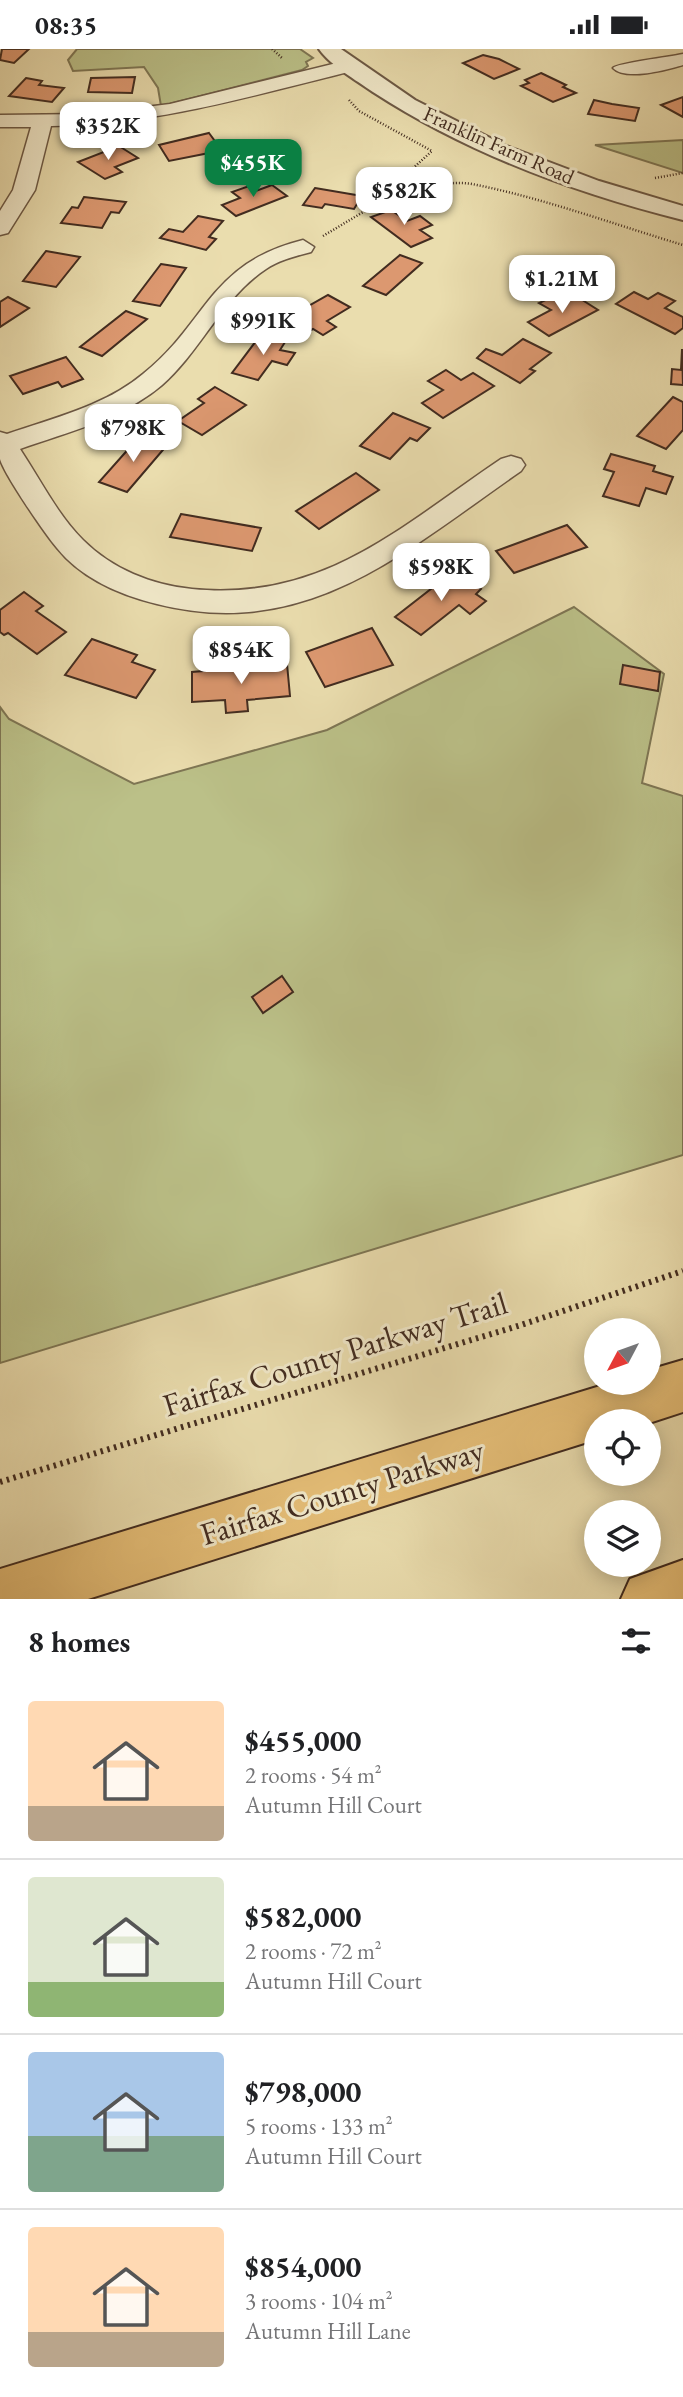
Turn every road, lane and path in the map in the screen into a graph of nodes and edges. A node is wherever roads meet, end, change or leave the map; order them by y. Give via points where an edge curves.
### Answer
1 (330, 49) edge
2 (683, 59) edge
3 (349, 66) junction
4 (622, 68) dead end
5 (0, 121) edge
6 (42, 122) junction
7 (415, 181) dead end
8 (683, 213) edge
9 (0, 228) edge
10 (303, 247) joint
11 (1, 443) edge
12 (511, 465) dead end
13 (683, 1271) edge
14 (683, 1386) edge
15 (0, 1482) edge
16 (683, 1588) edge
17 (0, 1598) edge
18 (650, 1599) edge

1 - 3 street, Franklin Farm Road
2 - 4 street via 660,66
3 - 6 street via 170,110
3 - 8 street, Franklin Farm Road via 413,107 496,148
5 - 6 street
6 - 9 street via 24,190
7 - 10 path
10 - 11 street via 277,255 243,276 167,367 149,382 97,412
11 - 12 street via 64,538 84,558 132,585 203,602 239,602 323,586 354,571
13 - 15 path, Fairfax County Parkway Trail via 521,1325
14 - 17 highway, Fairfax County Parkway
16 - 18 highway

